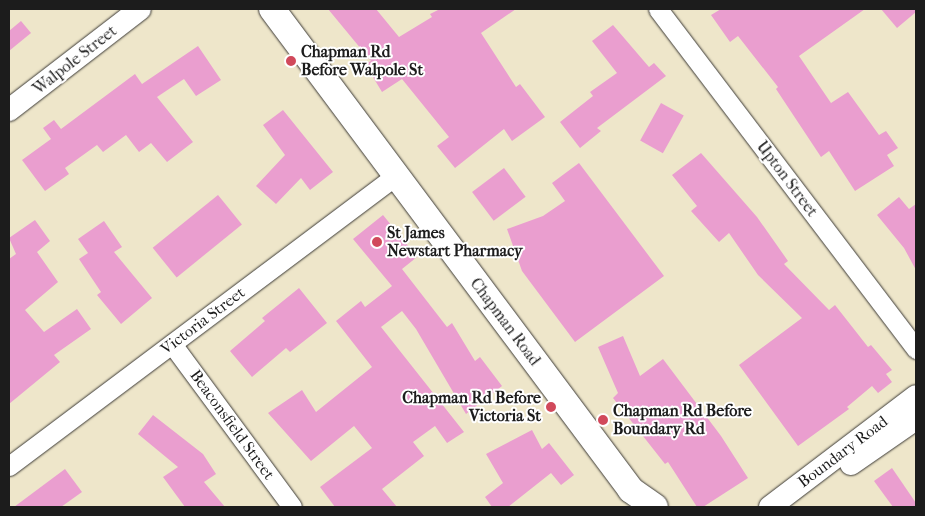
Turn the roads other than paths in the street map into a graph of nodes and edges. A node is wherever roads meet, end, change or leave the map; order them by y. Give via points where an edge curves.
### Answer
1 (140, 9) edge
2 (272, 9) edge
3 (658, 9) edge
4 (9, 110) edge
5 (396, 175) junction
6 (172, 344) junction
7 (916, 349) edge
8 (914, 412) edge
9 (9, 466) edge
10 (633, 498) edge
11 (292, 507) edge
12 (655, 507) edge
13 (770, 507) edge
14 (796, 507) edge

1 - 4 street, Walpole Street
2 - 5 main road, Chapman Road
3 - 7 street, Upton Street
5 - 6 street, Victoria Street
5 - 10 main road, Chapman Road
6 - 9 street, Victoria Street
6 - 11 street, Beaconsfield Street
8 - 13 street, Boundary Road
8 - 14 street, Boundary Road
10 - 12 main road, Chapman Road

